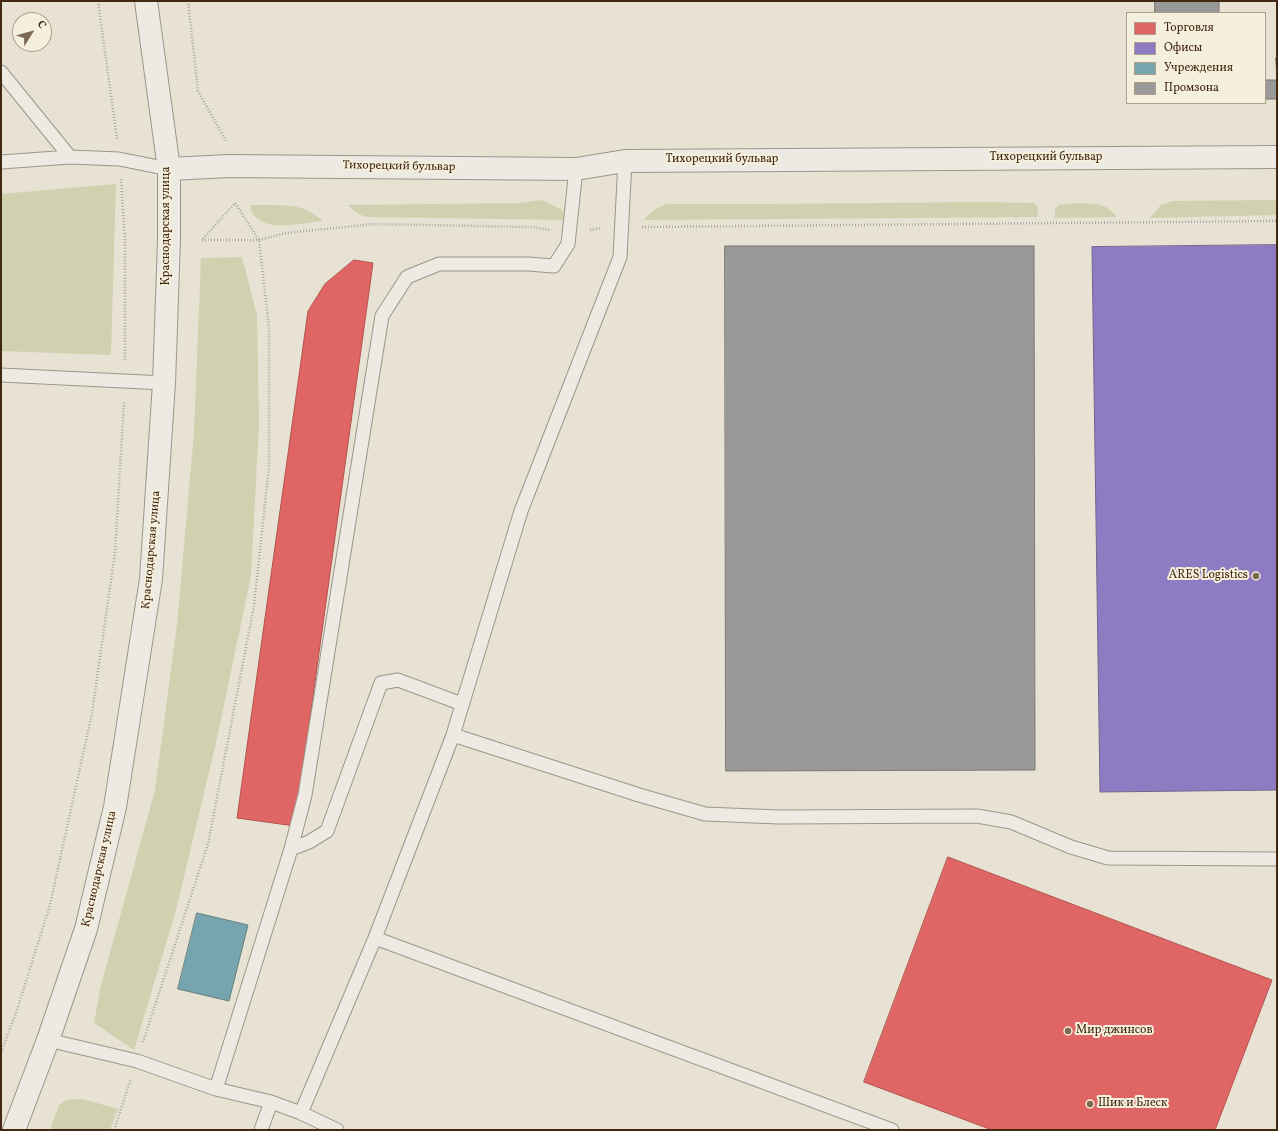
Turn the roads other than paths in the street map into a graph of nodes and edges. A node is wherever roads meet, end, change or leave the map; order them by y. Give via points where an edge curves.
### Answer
1 (146, 1) edge
2 (1, 72) edge
3 (1277, 157) edge
4 (70, 158) junction
5 (625, 161) junction
6 (1, 162) edge
7 (169, 169) junction
8 (576, 169) junction
9 (1, 375) edge
10 (164, 383) junction
11 (462, 704) junction
12 (453, 735) junction
13 (291, 849) junction
14 (1277, 859) edge
15 (375, 938) junction
16 (48, 1040) junction
17 (216, 1089) junction
18 (271, 1102) junction
19 (301, 1113) junction
20 (14, 1130) edge
21 (261, 1130) edge
22 (337, 1130) edge
23 (892, 1130) edge

1 - 7 street, Краснодарская улица
2 - 4 lane
3 - 5 street, Тихорецкий бульвар
4 - 6 lane
4 - 7 lane via 119,159
5 - 8 street, Тихорецкий бульвар
5 - 11 lane via 620,257 521,511
7 - 8 street, Тихорецкий бульвар via 229,166
7 - 10 street, Краснодарская улица
8 - 13 lane via 568,244 554,266 439,264 407,277 382,316 305,795
9 - 10 lane
10 - 16 street, Краснодарская улица via 151,579 115,807 86,929
11 - 12 lane
11 - 13 lane via 398,680 381,683 327,831
12 - 14 lane via 705,814 778,817 977,816 1011,822 1071,847 1108,858
12 - 15 lane
13 - 17 lane
15 - 19 lane
15 - 23 lane
16 - 17 lane via 137,1060
16 - 20 street, Краснодарская улица
17 - 18 lane
18 - 19 lane
18 - 21 lane
19 - 22 lane

